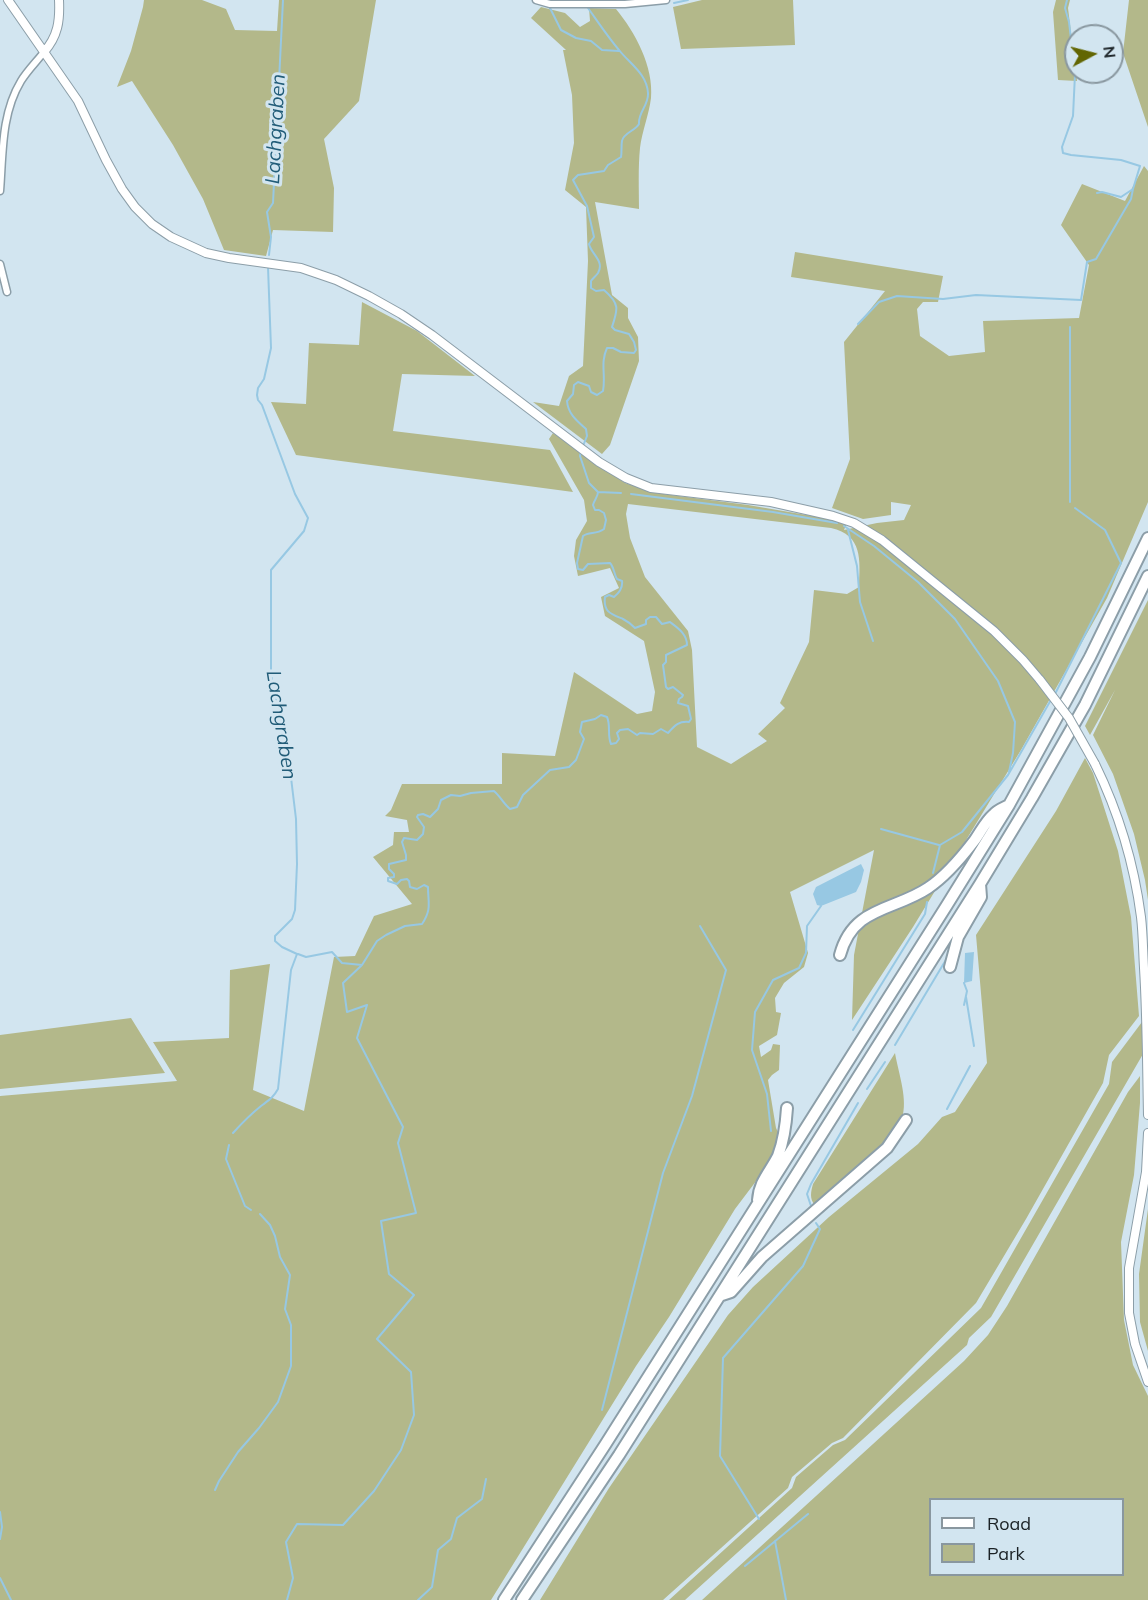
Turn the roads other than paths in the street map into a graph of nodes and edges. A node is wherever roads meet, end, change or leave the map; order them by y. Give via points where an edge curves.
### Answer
1 (8, 0) edge
2 (59, 0) edge
3 (536, 0) edge
4 (666, 0) edge
5 (44, 52) junction
6 (0, 191) edge
7 (0, 264) edge
8 (7, 292) dead end
9 (1148, 538) edge
10 (1148, 576) edge
11 (1009, 805) junction
12 (980, 884) junction
13 (840, 955) dead end
14 (950, 967) dead end
15 (787, 1107) dead end
16 (1148, 1115) edge
17 (906, 1120) dead end
18 (1148, 1133) edge
19 (758, 1203) junction
20 (722, 1295) junction
21 (1148, 1382) edge
22 (504, 1600) edge
23 (522, 1600) edge

1 - 5 street
2 - 5 street via 58,28
3 - 4 street via 615,4
5 - 6 street via 13,96 4,135
5 - 16 street, bridge via 78,101 122,189 152,224 177,240 206,253 301,268 369,296 427,332 616,473 645,486 771,502 854,522 882,540 994,632 1023,660 1069,718 1110,793 1126,842 1142,920
7 - 8 street
9 - 11 highway via 1090,657
10 - 12 highway via 1084,705
11 - 13 highway via 994,813 936,882 918,894 875,911 854,926
11 - 19 highway
12 - 14 highway via 981,897 958,937
12 - 20 highway
15 - 19 highway via 783,1139 759,1188
17 - 20 highway via 887,1148 762,1257 731,1292
18 - 21 street via 1146,1172 1129,1268 1129,1313
19 - 22 highway
20 - 23 highway

